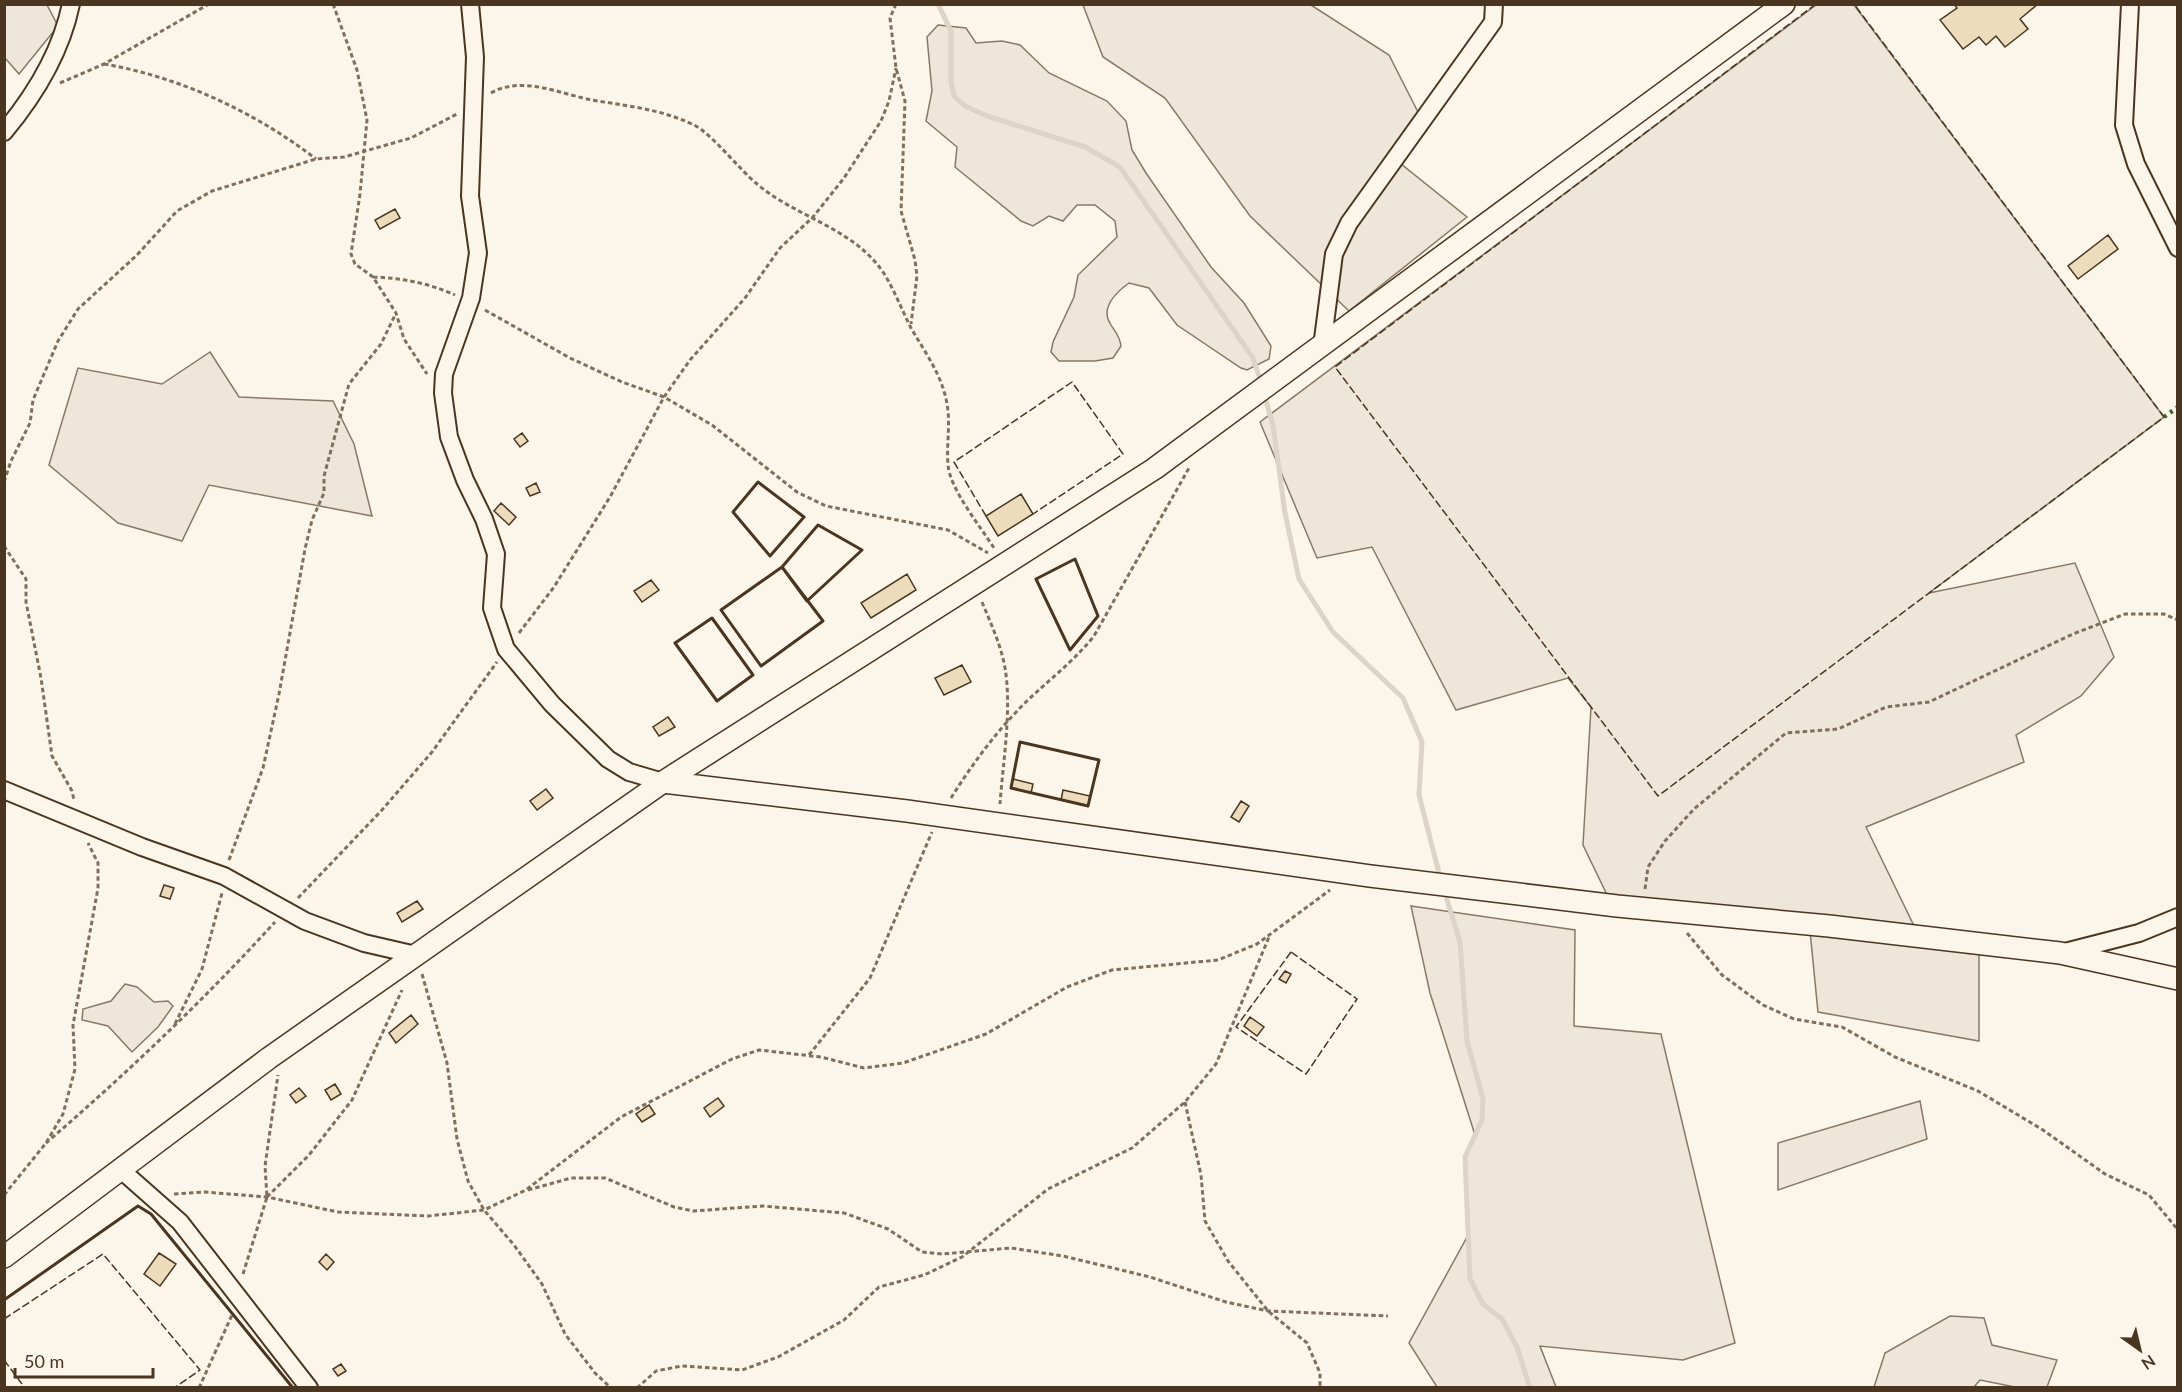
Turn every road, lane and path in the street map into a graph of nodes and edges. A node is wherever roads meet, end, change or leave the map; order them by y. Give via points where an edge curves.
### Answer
1 (71, 4) edge
2 (209, 4) edge
3 (333, 4) edge
4 (470, 4) edge
5 (896, 4) edge
6 (1494, 4) edge
7 (1784, 4) edge
8 (2130, 4) edge
9 (104, 64) junction
10 (28, 104) junction
11 (473, 104) junction
12 (4, 132) edge
13 (364, 152) junction
14 (316, 159) junction
15 (2178, 248) edge
16 (373, 277) junction
17 (470, 302) junction
18 (396, 314) junction
19 (910, 326) junction
20 (1322, 347) junction
21 (443, 393) junction
22 (1193, 462) dead end
23 (4, 482) edge
24 (4, 546) edge
25 (1004, 564) junction
26 (975, 583) junction
27 (2178, 620) edge
28 (1006, 723) junction
29 (663, 782) junction
30 (4, 790) edge
31 (939, 816) junction
32 (78, 822) junction
33 (999, 824) junction
34 (1351, 873) junction
35 (224, 876) junction
36 (1643, 909) junction
37 (1673, 911) junction
38 (2178, 917) edge
39 (1270, 935) junction
40 (2060, 953) junction
41 (416, 955) junction
42 (2178, 979) edge
43 (404, 984) dead end
44 (175, 1026) dead end
45 (282, 1049) junction
46 (809, 1055) junction
47 (1185, 1102) junction
48 (120, 1170) junction
49 (526, 1190) junction
50 (4, 1195) edge
51 (151, 1195) junction
52 (267, 1197) junction
53 (484, 1210) junction
54 (2178, 1230) edge
55 (967, 1253) junction
56 (4, 1257) edge
57 (238, 1295) junction
58 (1268, 1311) junction
59 (1388, 1316) dead end
60 (199, 1388) edge
61 (309, 1388) edge
62 (611, 1388) edge
63 (636, 1388) edge
64 (1320, 1388) edge

1 - 10 street via 65,34
2 - 9 path
3 - 13 path via 357,70 367,120
4 - 11 street via 475,57
5 - 19 path via 890,18 905,101 901,211 917,276
6 - 20 street via 1493,22 1349,223 1334,254
7 - 20 street
8 - 15 street via 2124,125 2136,164
9 - 10 path via 51,87
9 - 14 path via 142,70 234,107 289,138
10 - 12 street
11 - 13 path via 436,127
11 - 17 street via 470,196 478,253
11 - 19 path via 498,89 524,86 647,108 696,125 758,185 872,256
13 - 14 path via 344,158
13 - 16 path via 351,254 355,264
14 - 23 path via 212,191 177,211 137,255 78,309 58,341 33,400 30,423
16 - 17 path via 402,278
16 - 18 path
17 - 21 street via 444,374
17 - 25 path via 570,358 664,397 712,425 797,492 826,506 948,530
18 - 21 path via 404,339
18 - 35 path via 381,344 349,384 324,476 324,493 305,549 263,768
19 - 25 path via 946,398 952,481
20 - 25 street via 1154,469
21 - 29 street via 449,437 496,554 492,608 507,649 552,704 608,759 629,772
22 - 28 path via 1094,636 1076,659
24 - 32 path via 26,579 52,756 72,791
25 - 26 street
26 - 28 path via 1000,647 1005,671
26 - 29 street
27 - 36 path via 2164,614 2125,614 2073,634 1929,702 1886,707 1838,729 1786,733 1694,809 1665,841 1648,867
28 - 31 path
28 - 33 path
29 - 31 street
29 - 41 street
30 - 32 street
31 - 33 street
31 - 46 path via 870,978
32 - 35 street
32 - 50 path via 98,863 98,888 73,1025 75,1069 63,1114 46,1143
33 - 34 street
34 - 36 street
34 - 39 path
35 - 41 street via 305,921 364,943
35 - 44 path via 219,911 202,969
36 - 37 street
37 - 40 street
37 - 54 path via 1695,946 1722,975 1763,1005 1794,1019 1842,1027 1894,1057 1978,1091 2105,1174 2149,1195
38 - 40 street via 2139,933
39 - 46 path via 1218,960 1112,970 1067,987 986,1034 903,1063 864,1068
39 - 47 path via 1216,1064
40 - 42 street
41 - 45 street
41 - 53 path via 447,1064 465,1171
43 - 52 path via 352,1100 309,1155
45 - 48 street
45 - 52 path via 266,1166
46 - 49 path via 759,1050 732,1059 621,1117
47 - 55 path via 1132,1148 1048,1189
47 - 58 path via 1201,1175 1205,1221 1228,1261
48 - 51 street
48 - 56 street
49 - 53 path
49 - 55 path via 572,1178 605,1178 693,1211 763,1206 844,1213 888,1229 922,1252
51 - 52 path via 204,1192
51 - 57 street via 180,1222
52 - 53 path via 338,1212 428,1216
52 - 57 path
53 - 62 path via 542,1284 565,1334
55 - 58 path via 1011,1248 1063,1256
55 - 63 path via 924,1275 879,1287 844,1320 778,1358 742,1370 682,1366 656,1371
57 - 60 path
57 - 61 street
58 - 59 path
58 - 64 path via 1307,1343 1320,1373

